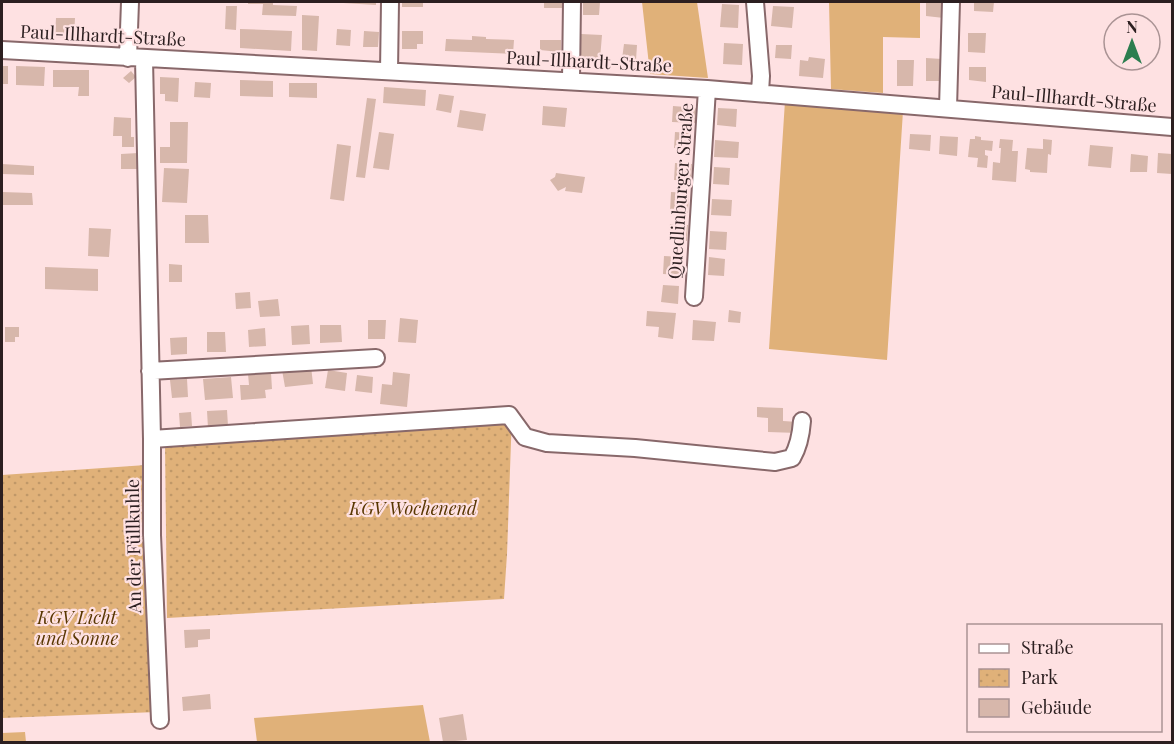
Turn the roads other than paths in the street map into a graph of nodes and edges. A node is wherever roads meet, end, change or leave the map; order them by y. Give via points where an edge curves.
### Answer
1 (130, 2) edge
2 (390, 2) edge
3 (572, 2) edge
4 (755, 2) edge
5 (951, 2) edge
6 (2, 50) edge
7 (136, 58) junction
8 (389, 71) junction
9 (571, 80) junction
10 (708, 88) junction
11 (760, 92) junction
12 (948, 108) junction
13 (1173, 127) edge
14 (694, 297) dead end
15 (376, 358) dead end
16 (150, 371) junction
17 (802, 421) dead end
18 (152, 439) junction
19 (160, 720) dead end

1 - 7 street, An der Füllkuhle
2 - 8 street
3 - 9 street
4 - 11 street
5 - 12 street
6 - 7 street, Paul-Illhardt-Straße
7 - 8 street, Paul-Illhardt-Straße
7 - 16 street, An der Füllkuhle
8 - 9 street, Paul-Illhardt-Straße
9 - 10 street, Paul-Illhardt-Straße
10 - 11 street, Paul-Illhardt-Straße
10 - 14 street, Quedlinburger Straße
11 - 12 street, Paul-Illhardt-Straße
12 - 13 street, Paul-Illhardt-Straße
15 - 16 street
16 - 18 street, An der Füllkuhle
17 - 18 street via 792,458 775,462 547,443 525,437 509,416
18 - 19 street, An der Füllkuhle

